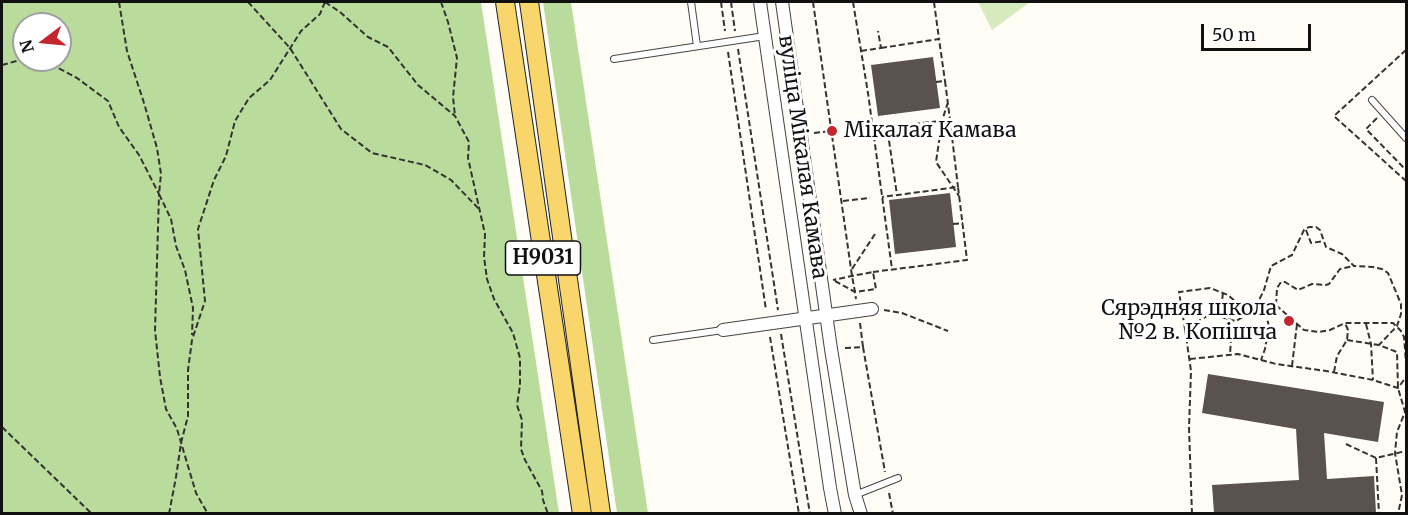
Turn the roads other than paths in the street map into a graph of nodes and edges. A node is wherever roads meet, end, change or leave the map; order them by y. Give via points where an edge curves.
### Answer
1 (505, 2) edge
2 (529, 2) edge
3 (691, 2) edge
4 (760, 2) edge
5 (782, 2) edge
6 (765, 36) junction
7 (697, 46) junction
8 (614, 59) dead end
9 (1372, 100) dead end
10 (1407, 138) edge
11 (872, 309) road end
12 (827, 316) junction
13 (805, 318) junction
14 (723, 330) joint
15 (653, 340) dead end
16 (898, 478) dead end
17 (855, 495) junction
18 (582, 513) edge
19 (601, 513) edge
20 (836, 513) edge
21 (861, 513) edge

1 - 18 main road, Н9031
2 - 19 main road, Н9031
3 - 7 lane
4 - 6 street, вуліца Мікалая Камава
5 - 12 street, вуліца Мікалая Камава
6 - 7 lane
6 - 13 street, вуліца Мікалая Камава
7 - 8 lane
9 - 10 lane
11 - 12 street
12 - 13 street
12 - 17 street, вуліца Мікалая Камава
13 - 14 street
13 - 20 street, вуліца Мікалая Камава
14 - 15 lane
16 - 17 lane
17 - 21 street, вуліца Мікалая Камава

